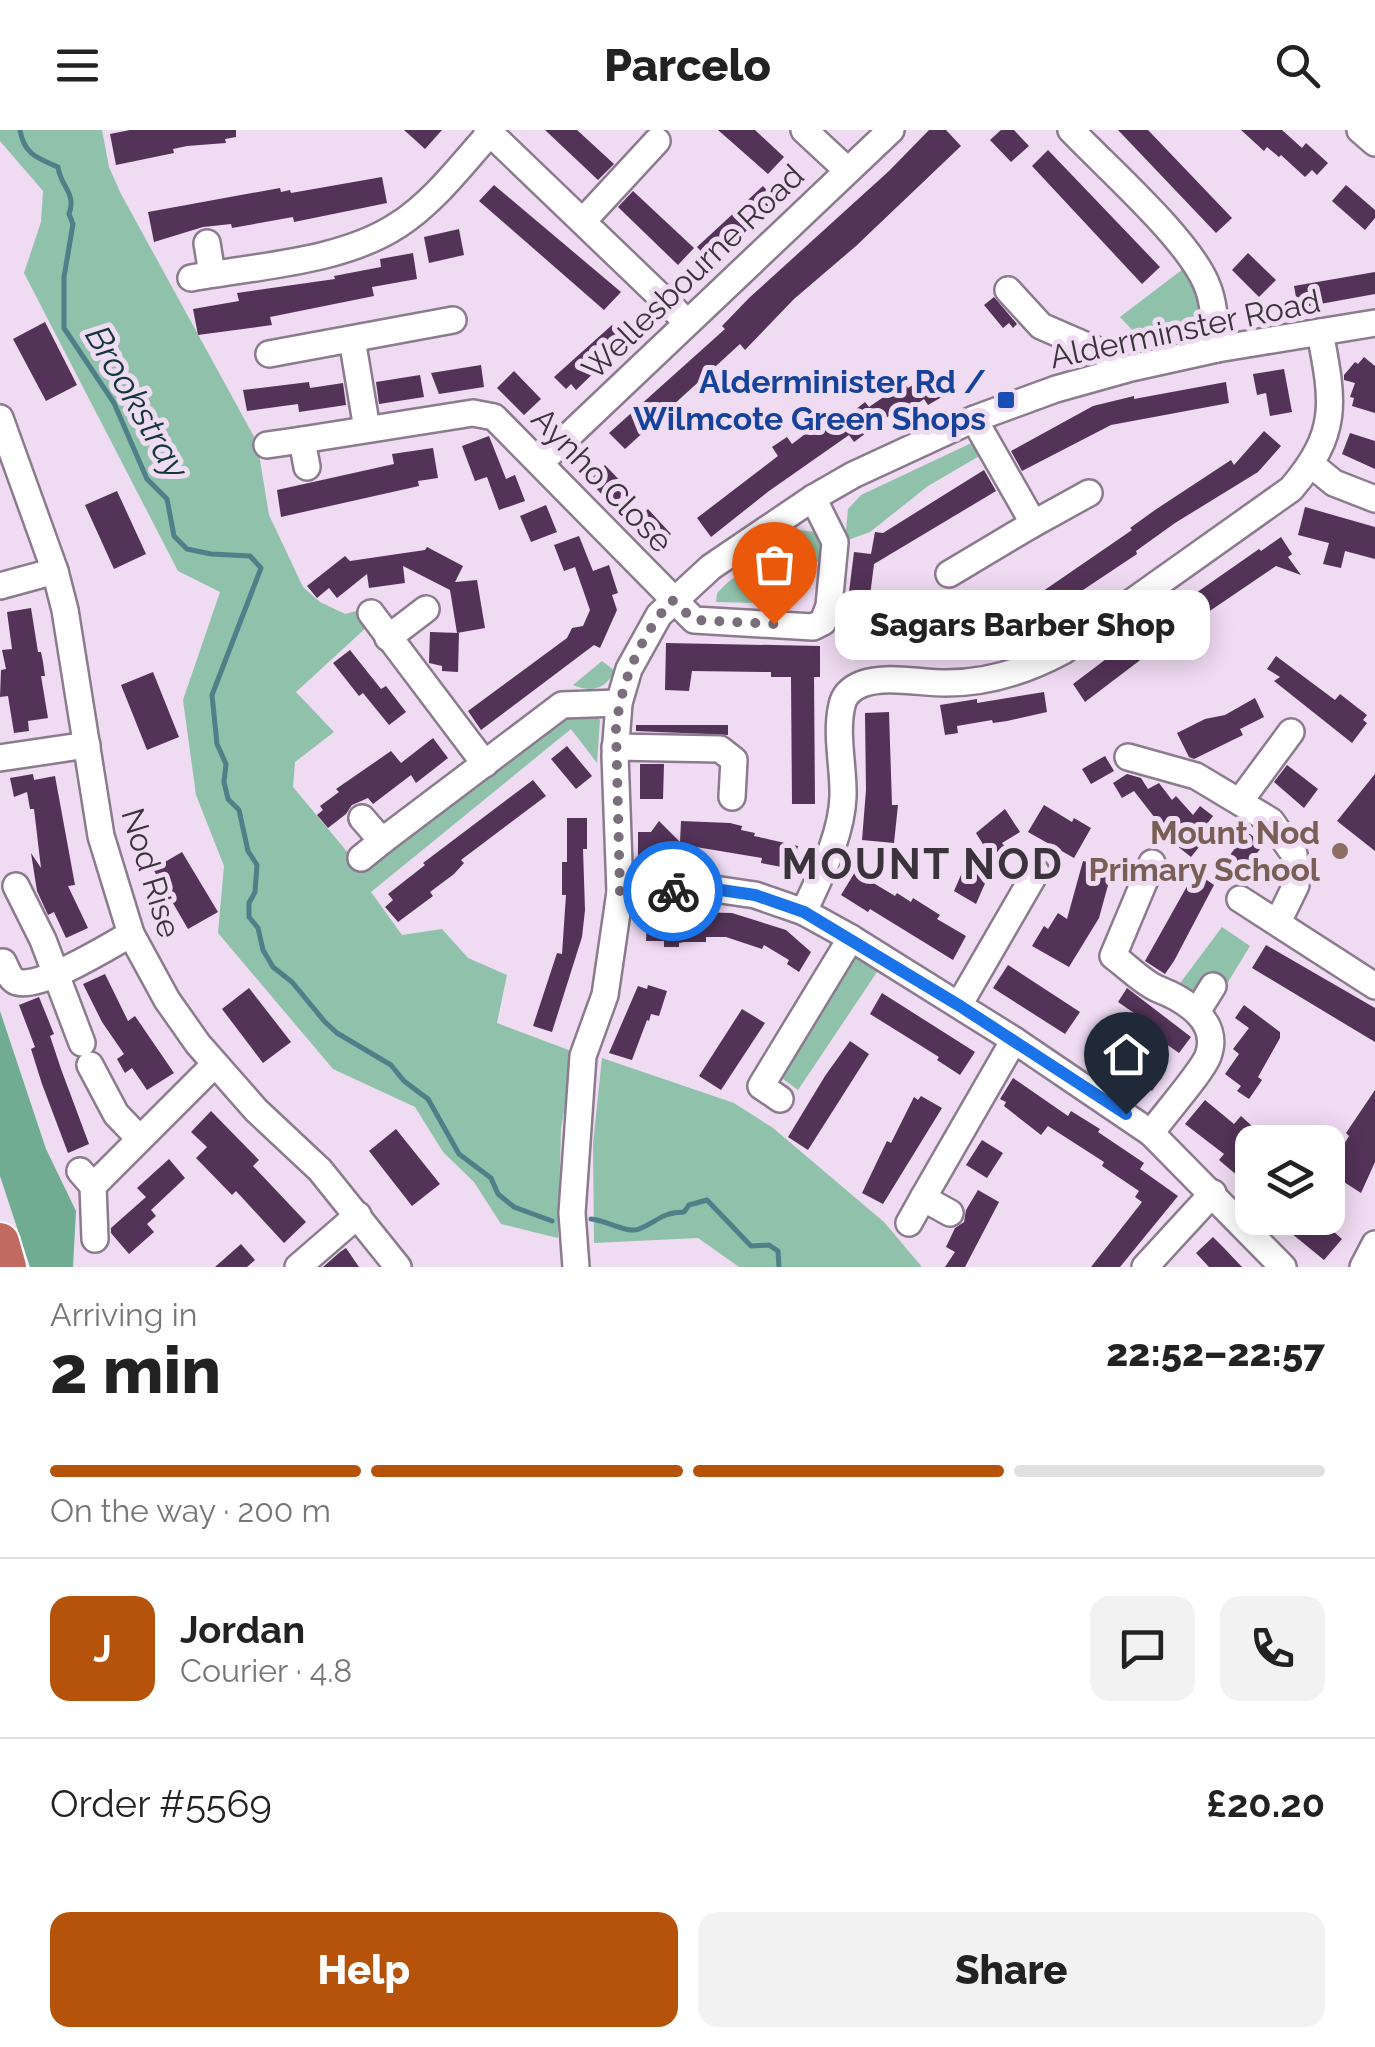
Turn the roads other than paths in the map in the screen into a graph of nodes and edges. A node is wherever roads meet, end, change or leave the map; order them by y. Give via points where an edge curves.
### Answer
1 (804, 130) edge
2 (891, 130) edge
3 (1071, 130) edge
4 (1360, 130) edge
5 (489, 132) edge
6 (658, 142) edge
7 (1375, 143) edge
8 (847, 170) junction
9 (582, 220) junction
10 (207, 243) dead end
11 (1008, 290) dead end
12 (453, 320) dead end
13 (688, 322) junction
14 (1375, 322) edge
15 (1320, 332) junction
16 (352, 338) junction
17 (1218, 349) junction
18 (269, 354) dead end
19 (1123, 370) junction
20 (0, 418) edge
21 (974, 419) junction
22 (367, 430) junction
23 (302, 440) junction
24 (267, 445) dead end
25 (541, 462) junction
26 (1312, 464) junction
27 (307, 467) dead end
28 (1089, 493) dead end
29 (813, 498) junction
30 (1375, 500) edge
31 (1031, 524) junction
32 (56, 571) junction
33 (950, 574) dead end
34 (0, 586) edge
35 (672, 600) junction
36 (426, 609) dead end
37 (371, 614) dead end
38 (388, 638) junction
39 (619, 703) junction
40 (1291, 732) dead end
41 (86, 746) junction
42 (615, 748) junction
43 (1128, 757) dead end
44 (0, 758) edge
45 (485, 764) junction
46 (733, 798) dead end
47 (1240, 802) junction
48 (362, 818) dead end
49 (382, 841) junction
50 (361, 858) dead end
51 (1152, 863) dead end
52 (1036, 872) dead end
53 (16, 886) dead end
54 (620, 892) junction
55 (1240, 899) dead end
56 (804, 912) junction
57 (1278, 922) junction
58 (131, 934) junction
59 (851, 938) junction
60 (3, 962) dead end
61 (46, 976) junction
62 (1213, 986) dead end
63 (1375, 986) edge
64 (0, 995) edge
65 (960, 1006) junction
66 (1198, 1010) junction
67 (1014, 1040) junction
68 (216, 1064) junction
69 (780, 1098) dead end
70 (1151, 1132) junction
71 (140, 1138) junction
72 (1213, 1193) junction
73 (923, 1198) junction
74 (950, 1213) dead end
75 (358, 1215) junction
76 (909, 1222) dead end
77 (94, 1239) dead end
78 (0, 1242) edge
79 (1375, 1244) edge
80 (574, 1258) edge
81 (7, 1267) edge
82 (298, 1267) edge
83 (398, 1267) edge
84 (1145, 1267) edge
85 (1283, 1267) edge
86 (1363, 1267) edge

1 - 8 street
2 - 8 street, Wellesbourne Road
3 - 17 street via 1196,264 1209,289
4 - 7 street
5 - 9 street
5 - 10 street via 419,210 374,240 202,276
6 - 9 street
8 - 13 street, Wellesbourne Road
9 - 13 street
11 - 19 street via 1041,326
12 - 16 street
13 - 25 street, Wellesbourne Road
14 - 15 street, Alderminster Road
15 - 17 street, Alderminster Road
15 - 26 street via 1332,394
16 - 18 street
16 - 22 street
17 - 19 street, Alderminster Road
19 - 21 street, Alderminster Road
20 - 32 street, Nod Rise
21 - 29 street, Alderminster Road
21 - 31 street
22 - 23 street, Aynho Close
22 - 25 street, Aynho Close via 484,413
23 - 24 street, Aynho Close
23 - 27 street
25 - 35 street, Aynho Close
26 - 30 street
26 - 56 street via 1262,511 1030,668 950,683 874,681 848,692 841,712 843,801 836,840
28 - 31 street
29 - 35 street, Alderminster Road
29 - 35 street, Aynho Close via 835,542 823,622 814,627 694,620
31 - 33 street
32 - 34 street
32 - 41 street, Nod Rise
35 - 39 street, Alderminster Road via 643,641
36 - 38 street
37 - 38 street
38 - 45 street
39 - 42 street, Alderminster Road
39 - 45 street via 562,705
40 - 47 street
41 - 44 street
41 - 58 street, Nod Rise via 101,836
42 - 46 street via 728,752 734,760
42 - 54 street, Alderminster Road
43 - 47 street via 1210,782
45 - 49 street
47 - 57 street via 1271,821 1294,854 1296,886
48 - 49 street
49 - 50 street
51 - 66 street via 1113,956
52 - 65 street
53 - 61 street via 43,940
54 - 56 street via 721,890
54 - 80 street, Alderminster Road via 605,996 584,1056
55 - 57 street
56 - 59 street
57 - 63 street
58 - 61 street
58 - 68 street, Nod Rise via 167,1000
59 - 65 street
59 - 69 street via 760,1086
60 - 61 street via 18,982
61 - 64 street
61 - 71 street via 116,1114
62 - 66 street
65 - 67 street
66 - 70 street via 1210,1034 1208,1056
67 - 70 street
67 - 73 street
68 - 71 street
68 - 75 street, Nod Rise
70 - 72 street
71 - 77 street via 86,1179
72 - 84 street
72 - 85 street
73 - 74 street
73 - 76 street
75 - 82 street
75 - 83 street, Nod Rise
78 - 81 highway
79 - 86 street

